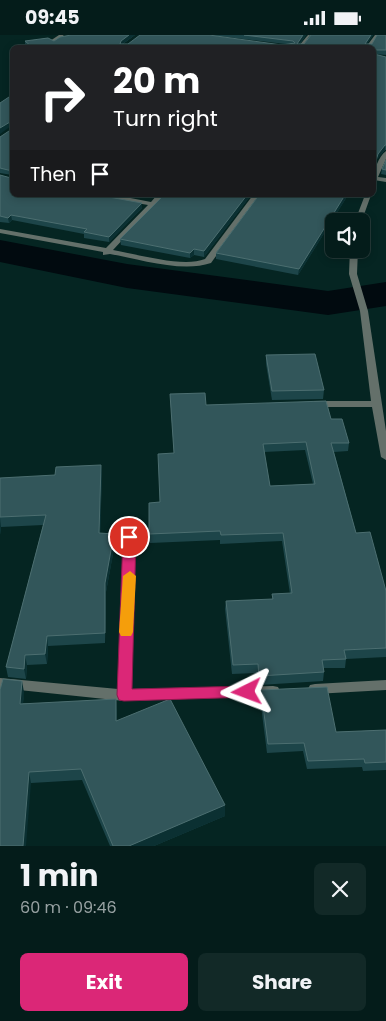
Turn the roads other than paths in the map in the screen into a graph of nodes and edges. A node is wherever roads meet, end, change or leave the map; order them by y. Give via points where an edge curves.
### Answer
1 (62, 35) edge
2 (311, 35) edge
3 (52, 42) edge
4 (302, 45) edge
5 (386, 153) edge
6 (376, 173) edge
7 (114, 197) edge
8 (159, 197) edge
9 (256, 197) edge
10 (367, 197) edge
11 (153, 204) junction
12 (362, 213) edge
13 (0, 231) edge
14 (106, 253) junction
15 (354, 258) edge
16 (376, 403) junction
17 (306, 404) edge
18 (386, 457) edge
19 (129, 537) dead end
20 (0, 683) edge
21 (386, 685) edge
22 (306, 689) edge
23 (286, 690) edge
24 (124, 695) junction

1 - 3 street
2 - 4 street
5 - 6 street
7 - 11 street
8 - 11 street
9 - 14 street via 208,261 200,264 178,264
10 - 12 street
11 - 14 street
13 - 14 street
15 - 16 street via 353,274 364,311
16 - 17 street
16 - 18 street
19 - 24 street
20 - 24 street
21 - 22 street
23 - 24 street

